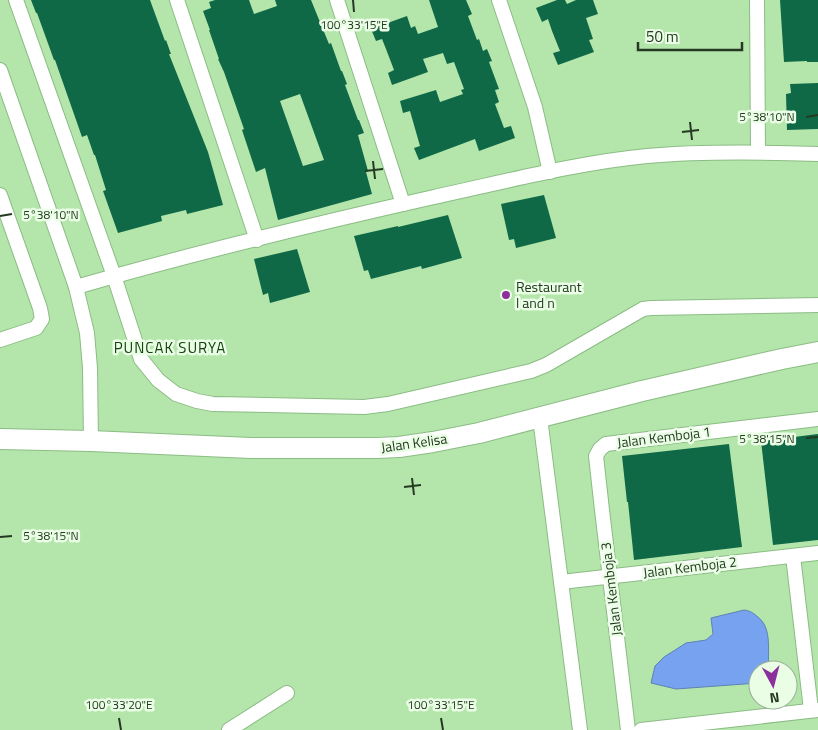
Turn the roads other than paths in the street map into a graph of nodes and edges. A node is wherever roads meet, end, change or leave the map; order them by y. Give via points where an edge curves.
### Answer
1 (16, 0) edge
2 (176, 0) edge
3 (337, 0) edge
4 (499, 0) edge
5 (757, 0) edge
6 (0, 70) edge
7 (758, 152) junction
8 (818, 154) edge
9 (550, 172) junction
10 (0, 195) edge
11 (403, 204) junction
12 (256, 240) junction
13 (114, 276) junction
14 (76, 287) junction
15 (818, 305) edge
16 (0, 340) edge
17 (818, 352) edge
18 (540, 418) junction
19 (818, 419) edge
20 (0, 439) edge
21 (91, 442) junction
22 (600, 449) joint
23 (818, 553) edge
24 (793, 556) junction
25 (610, 577) junction
26 (561, 582) junction
27 (287, 693) dead end
28 (815, 710) edge
29 (229, 730) edge
30 (580, 730) edge
31 (628, 730) edge
32 (640, 730) edge

1 - 13 street
2 - 12 street
3 - 11 street
4 - 9 street via 535,107
5 - 7 street
6 - 14 street
7 - 8 street
7 - 9 street via 646,156
9 - 11 street
10 - 16 street via 42,319 36,328
11 - 12 street
12 - 13 street
13 - 14 street
13 - 15 street via 141,359 158,380 176,394 213,404 364,408 530,371 643,309
14 - 21 street via 87,333
17 - 18 main road, Jalan Kelisa via 642,391
18 - 21 main road, Jalan Kelisa via 433,442 377,448 251,448
18 - 26 street
19 - 22 street, Jalan Kemboja 1 via 606,444
20 - 21 main road, Jalan Kelisa
22 - 25 street, Jalan Kemboja 3 via 596,456
23 - 24 street, Jalan Kemboja 2
24 - 25 street, Jalan Kemboja 2
24 - 28 street
25 - 26 street, Jalan Kemboja 2
25 - 31 street, Jalan Kemboja 3
26 - 30 street
27 - 29 street
28 - 32 street

